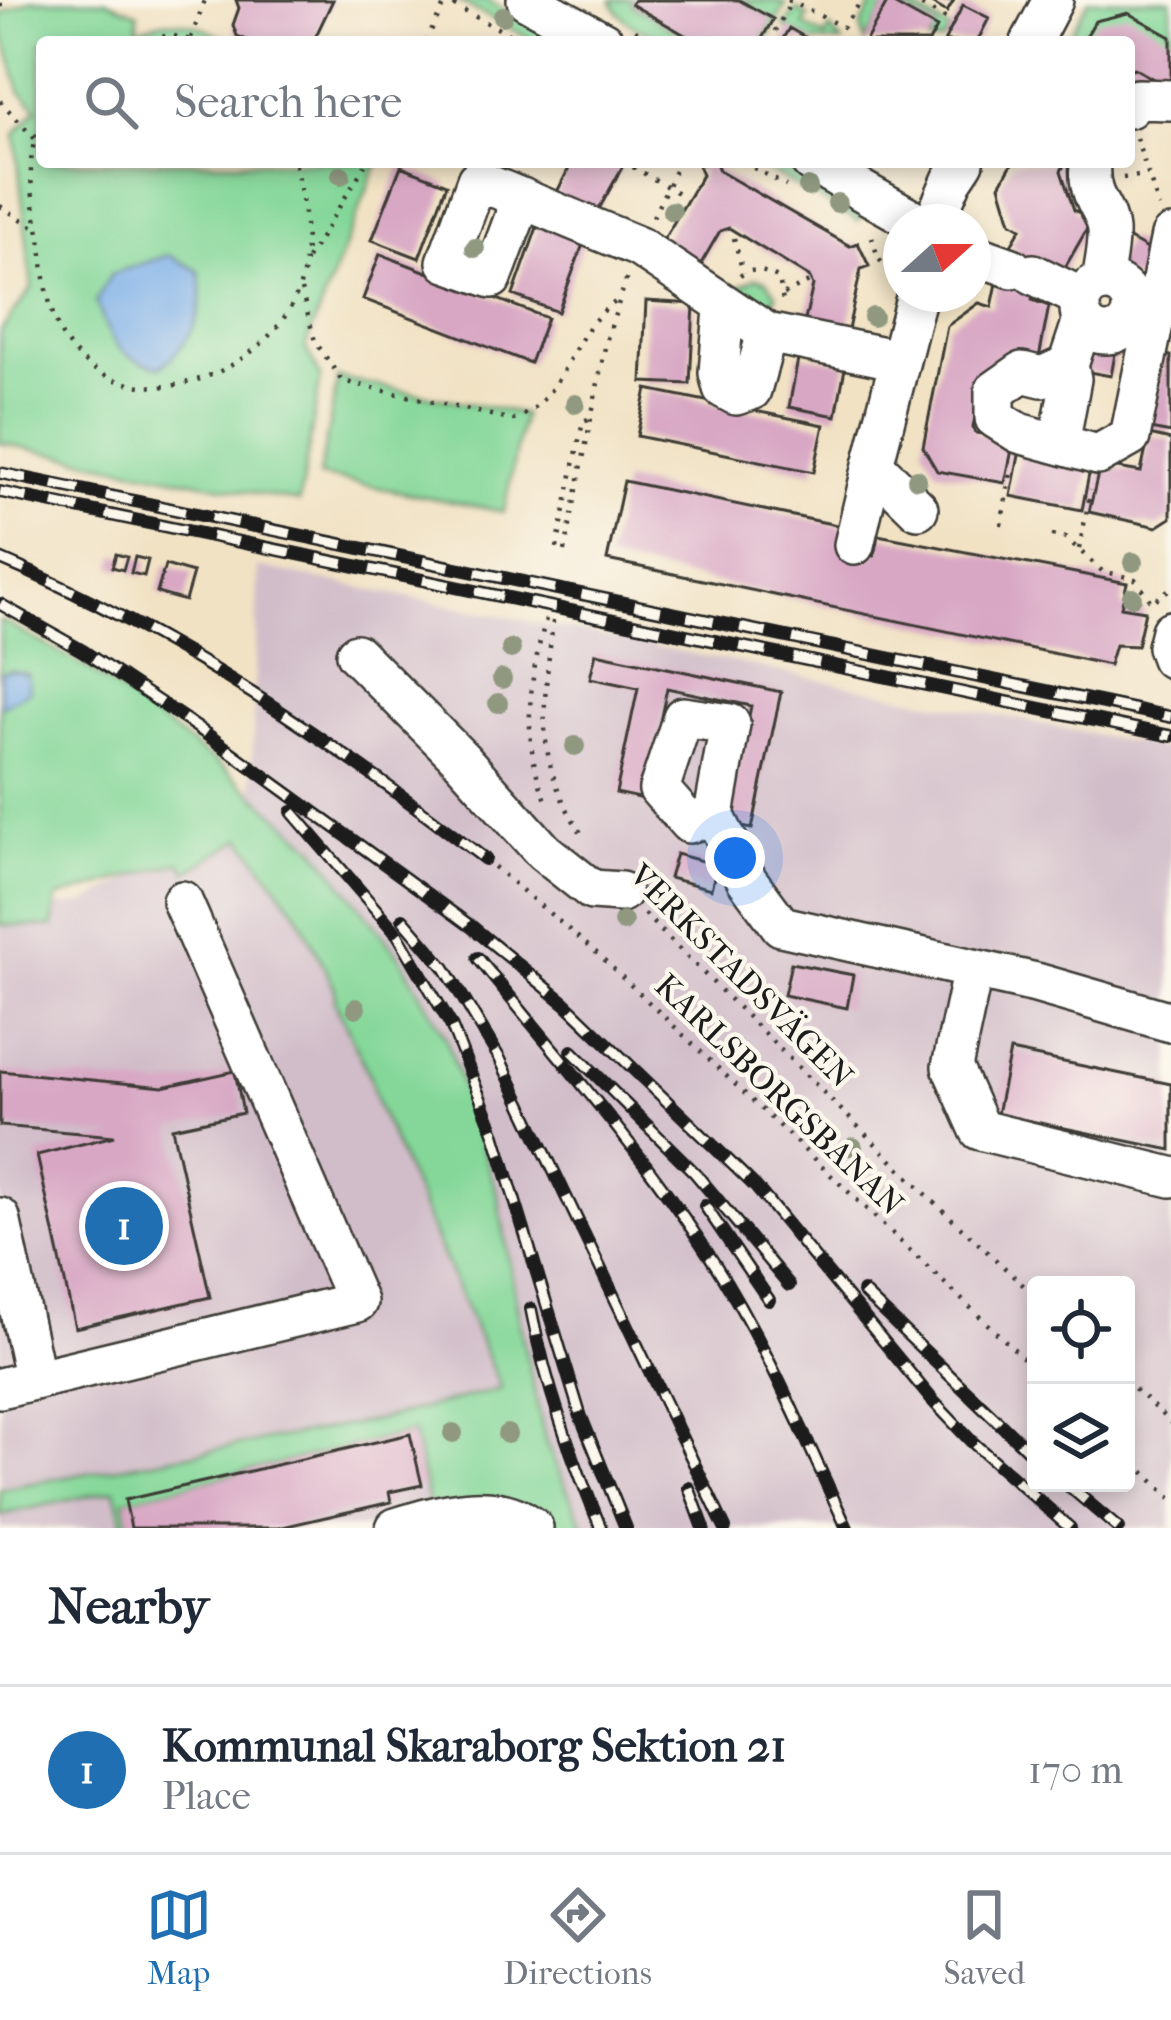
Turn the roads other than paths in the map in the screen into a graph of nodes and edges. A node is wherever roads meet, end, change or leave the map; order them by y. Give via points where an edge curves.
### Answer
1 (1053, 0) edge
2 (539, 2) edge
3 (594, 36) edge
4 (1033, 36) edge
5 (1171, 100) edge
6 (1135, 110) edge
7 (822, 168) edge
8 (960, 168) edge
9 (1089, 168) edge
10 (522, 198) dead end
11 (885, 204) edge
12 (942, 204) edge
13 (1170, 238) edge
14 (991, 260) edge
15 (1089, 300) junction
16 (724, 308) junction
17 (912, 312) edge
18 (1141, 321) junction
19 (767, 333) junction
20 (899, 360) junction
21 (1068, 365) junction
22 (1059, 444) junction
23 (880, 471) junction
24 (918, 508) dead end
25 (861, 548) dead end
26 (1161, 616) edge
27 (356, 653) dead end
28 (1171, 658) edge
29 (714, 815) dead end
30 (621, 892) road end
31 (182, 901) dead end
32 (973, 969) junction
33 (1171, 1022) edge
34 (1171, 1177) edge
35 (0, 1218) edge
36 (17, 1384) edge
37 (396, 1528) edge
38 (533, 1528) edge

1 - 4 street
2 - 3 street
5 - 6 street via 1138,99
7 - 11 street
8 - 12 street
9 - 15 street via 1093,200 1108,225
10 - 16 street via 638,247
13 - 18 street
14 - 15 street
15 - 18 street via 1093,331
15 - 21 street
16 - 19 street
16 - 19 street via 723,388 736,395 752,390
17 - 20 street
18 - 22 street via 1130,437 1099,455
19 - 20 street
20 - 23 street
21 - 22 street
21 - 22 street via 1042,377 1022,373 995,391 994,418
23 - 24 street
23 - 25 street
26 - 28 street
27 - 30 street via 544,852 592,890
29 - 32 street via 781,926
31 - 36 street via 357,1301
32 - 33 street
32 - 34 street via 952,1067 980,1130
35 - 36 street
37 - 38 street via 481,1510

